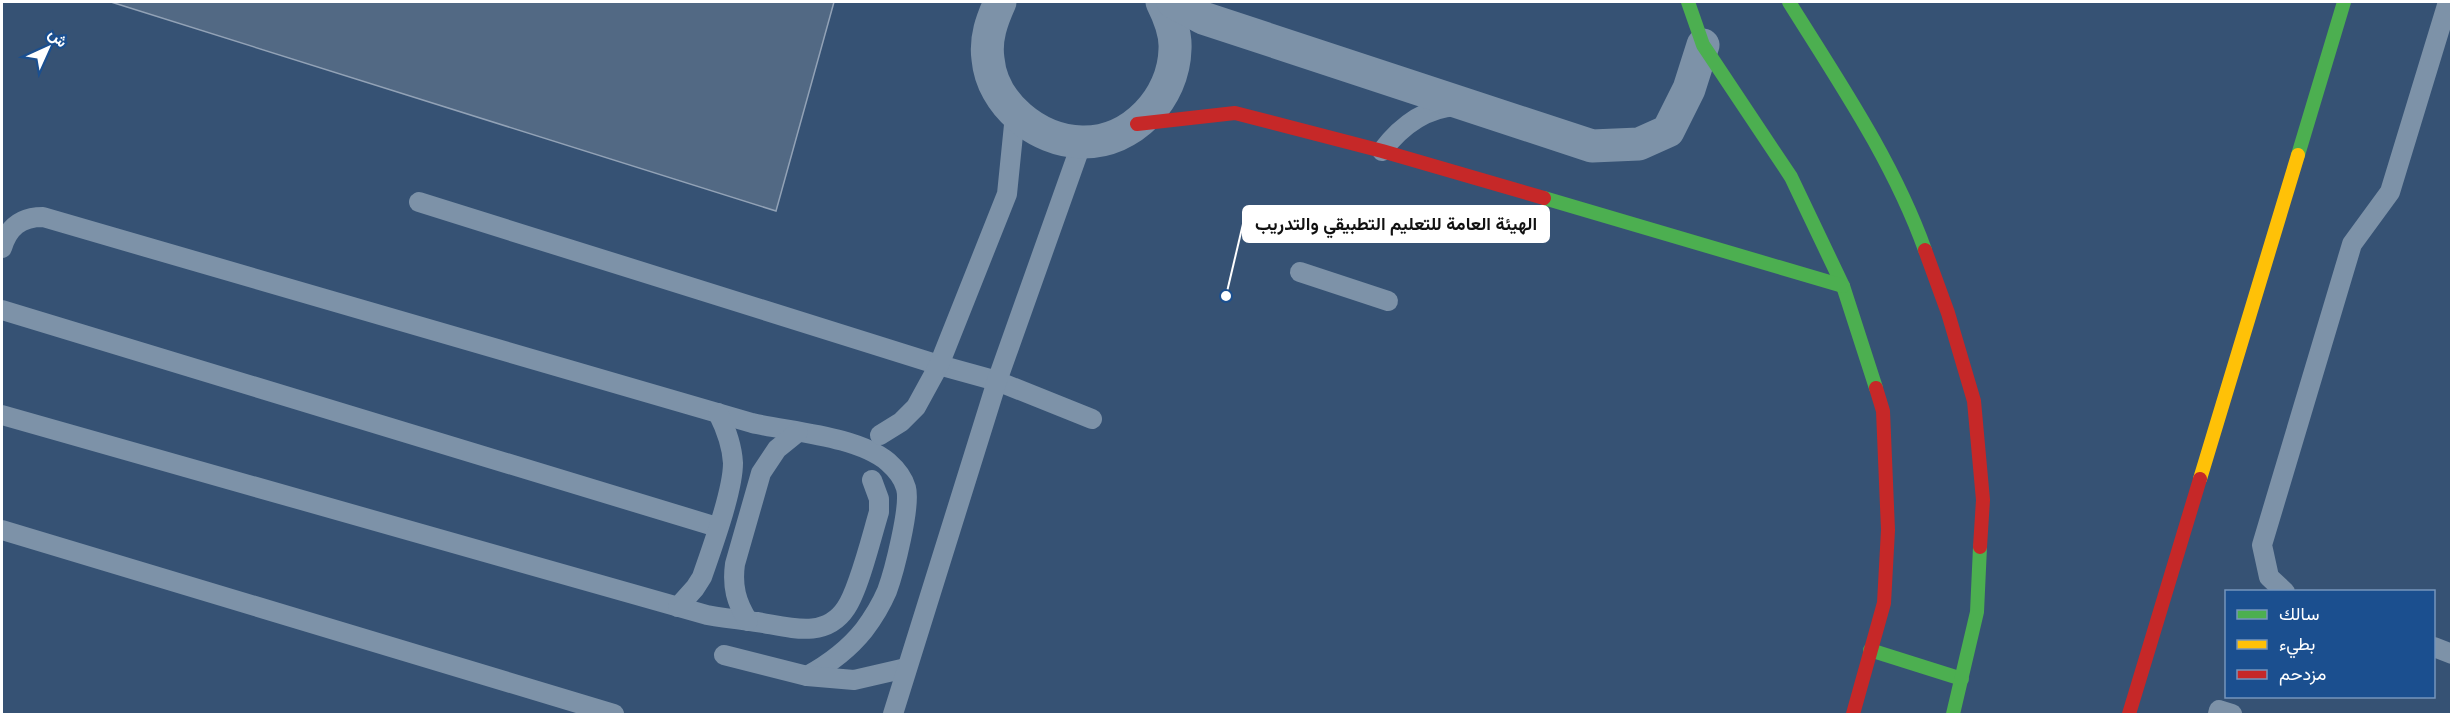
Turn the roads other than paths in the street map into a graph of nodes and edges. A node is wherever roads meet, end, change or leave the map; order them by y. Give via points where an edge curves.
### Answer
1 (1000, 2) edge
2 (1162, 2) edge
3 (1173, 2) edge
4 (1688, 2) edge
5 (1789, 2) edge
6 (2344, 2) edge
7 (2448, 2) edge
8 (1703, 45) junction
9 (1832, 45) dead end
10 (1468, 105) junction
11 (1015, 115) junction
12 (1137, 124) junction
13 (1870, 131) junction
14 (1082, 142) junction
15 (1382, 150) junction
16 (419, 202) dead end
17 (2, 248) edge
18 (1300, 272) dead end
19 (1843, 286) junction
20 (1388, 301) dead end
21 (2, 310) edge
22 (939, 366) junction
23 (997, 381) junction
24 (718, 413) junction
25 (2, 415) edge
26 (1092, 419) dead end
27 (798, 432) junction
28 (880, 435) dead end
29 (872, 480) dead end
30 (717, 527) junction
31 (2, 530) edge
32 (2284, 590) edge
33 (678, 607) junction
34 (748, 621) junction
35 (2435, 648) edge
36 (1870, 650) junction
37 (2451, 654) edge
38 (724, 656) dead end
39 (906, 668) junction
40 (807, 676) junction
41 (1962, 679) junction
42 (614, 714) edge
43 (893, 714) edge
44 (1853, 714) edge
45 (1953, 714) edge
46 (2129, 714) edge
47 (2218, 714) edge
48 (2232, 714) edge

1 - 11 street via 989,28 988,59 997,89
2 - 12 street via 1171,20 1175,48 1171,77 1158,103
3 - 10 street via 1203,18
4 - 8 street
5 - 13 street
6 - 46 street
7 - 32 lane via 2390,192 2352,244 2262,544 2269,577
8 - 10 street via 1689,89 1668,131 1639,144 1592,146
8 - 19 street via 1791,177
9 - 13 street
10 - 15 lane via 1428,112 1395,134
11 - 14 street via 1046,135
11 - 22 lane via 1007,194
12 - 14 street via 1111,137
12 - 15 street via 1235,113
13 - 41 street via 1917,227 1974,401 1983,500 1977,612
14 - 23 lane
15 - 19 street
16 - 22 lane
17 - 24 lane via 13,226 32,217 43,217
18 - 20 lane
19 - 36 street via 1883,411 1888,530 1884,603
21 - 30 lane
22 - 23 lane
22 - 28 lane via 916,406 901,422
23 - 26 lane
23 - 39 lane
24 - 27 lane
24 - 30 lane via 731,446 733,464
25 - 33 lane
27 - 34 lane via 777,449 761,473 735,564 735,594
27 - 40 lane via 834,439 885,460 906,487 908,504 888,589 877,610 848,648
29 - 34 lane via 879,512 852,598 839,617 815,629 799,630
30 - 33 lane via 702,576
31 - 42 lane
33 - 34 lane
35 - 37 lane
36 - 41 street
36 - 44 street
38 - 40 lane
39 - 40 lane via 854,680
39 - 43 lane
41 - 45 street
47 - 48 lane

